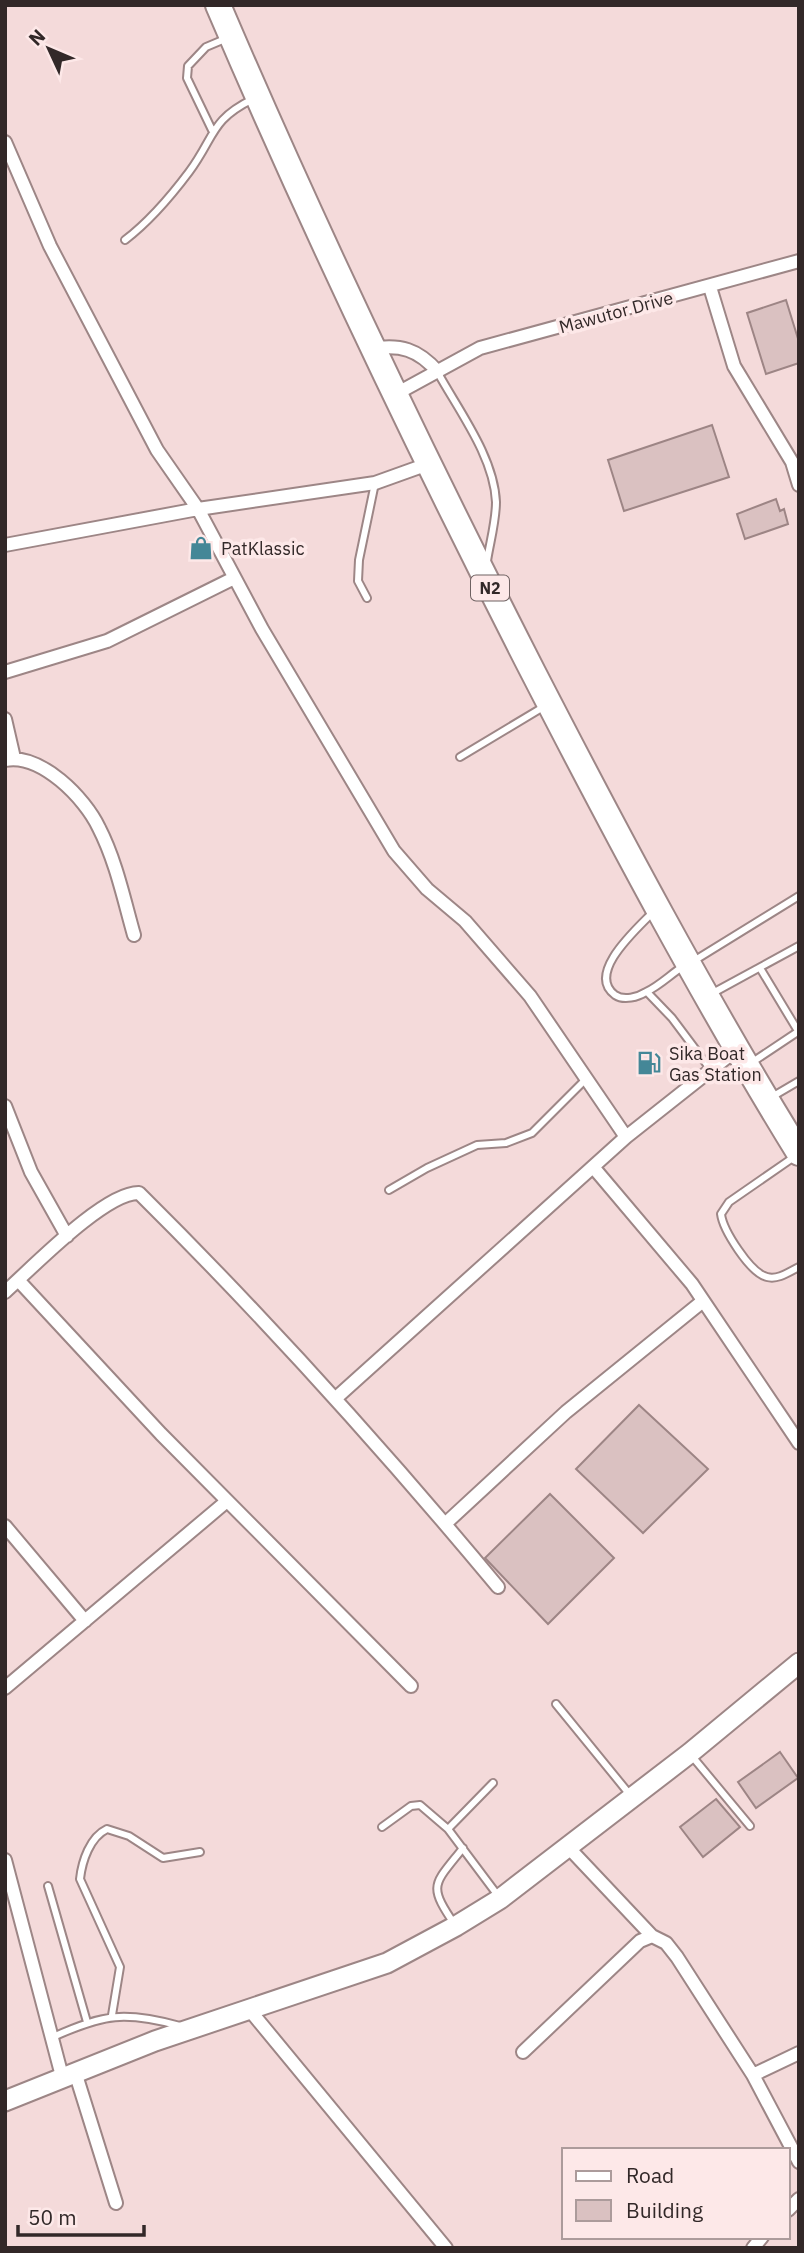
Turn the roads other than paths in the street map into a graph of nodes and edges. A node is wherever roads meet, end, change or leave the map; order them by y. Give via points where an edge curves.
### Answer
1 (218, 5) edge
2 (231, 36) junction
3 (257, 97) junction
4 (212, 130) junction
5 (5, 142) edge
6 (125, 240) dead end
7 (799, 261) edge
8 (710, 287) junction
9 (371, 349) junction
10 (438, 372) junction
11 (394, 395) junction
12 (428, 464) junction
13 (375, 483) junction
14 (799, 485) edge
15 (198, 509) junction
16 (5, 545) edge
17 (485, 577) junction
18 (234, 578) junction
19 (368, 598) dead end
20 (5, 672) edge
21 (550, 704) junction
22 (5, 719) edge
23 (460, 757) dead end
24 (10, 759) edge
25 (799, 896) edge
26 (658, 907) junction
27 (134, 935) dead end
28 (799, 946) edge
29 (689, 963) junction
30 (760, 968) junction
31 (647, 992) junction
32 (707, 996) junction
33 (798, 1031) edge
34 (741, 1058) junction
35 (710, 1070) junction
36 (585, 1080) junction
37 (799, 1081) edge
38 (766, 1100) junction
39 (5, 1106) edge
40 (626, 1137) junction
41 (799, 1153) edge
42 (594, 1168) junction
43 (388, 1189) dead end
44 (67, 1236) junction
45 (799, 1267) edge
46 (19, 1281) junction
47 (5, 1292) edge
48 (703, 1301) junction
49 (336, 1398) junction
50 (799, 1443) edge
51 (228, 1501) junction
52 (446, 1524) junction
53 (5, 1526) edge
54 (499, 1587) dead end
55 (85, 1621) junction
56 (799, 1663) edge
57 (411, 1686) dead end
58 (5, 1688) edge
59 (556, 1704) dead end
60 (690, 1753) junction
61 (493, 1783) dead end
62 (632, 1797) junction
63 (750, 1826) dead end
64 (382, 1827) dead end
65 (448, 1829) junction
66 (568, 1847) junction
67 (463, 1849) junction
68 (200, 1852) dead end
69 (5, 1860) edge
70 (48, 1886) dead end
71 (500, 1899) junction
72 (456, 1926) junction
73 (652, 1936) junction
74 (248, 2008) junction
75 (112, 2015) junction
76 (87, 2022) junction
77 (191, 2029) junction
78 (51, 2038) junction
79 (523, 2052) dead end
80 (799, 2053) edge
81 (753, 2075) junction
82 (69, 2077) junction
83 (5, 2101) edge
84 (799, 2162) edge
85 (116, 2203) dead end
86 (446, 2248) edge

1 - 2 highway, N2
2 - 3 highway, N2
2 - 4 lane via 206,47 188,66 187,78
3 - 4 lane via 235,108
3 - 9 highway, N2
4 - 6 lane via 190,171
5 - 15 street via 73,291 157,450
7 - 8 street, Mawutor Drive
8 - 10 street, Mawutor Drive via 480,348
8 - 14 street via 734,366 792,462
9 - 10 street via 403,346
9 - 11 highway, N2
10 - 11 street, Mawutor Drive
10 - 17 lane via 494,485 496,505
11 - 12 highway, N2
12 - 13 street
12 - 17 highway, N2
13 - 15 street
13 - 19 lane via 359,560 359,581
15 - 16 street
15 - 18 street
17 - 21 highway, N2
18 - 20 street via 107,641
18 - 36 street via 394,850 427,889 465,921 530,996
21 - 23 lane
21 - 26 highway, N2
22 - 24 street
24 - 27 street via 35,761 75,794 99,826
25 - 29 lane
26 - 29 highway, N2
26 - 31 lane via 609,963 606,978 618,997
28 - 30 lane
29 - 31 lane
29 - 32 highway, N2
30 - 32 lane
30 - 33 lane
31 - 35 lane via 673,1018
32 - 34 highway, N2
33 - 34 lane
34 - 35 street
34 - 38 highway, N2
35 - 40 street
36 - 40 street
36 - 43 lane via 532,1133 506,1143 477,1145
37 - 38 lane
38 - 41 highway, N2
39 - 44 street via 31,1172
40 - 42 street
41 - 45 lane via 730,1202 721,1214 723,1226 755,1270 767,1277 780,1277
42 - 48 street
42 - 49 street
44 - 46 street
44 - 49 street via 118,1197 139,1193
46 - 47 street
46 - 51 street
48 - 50 street
48 - 52 street via 566,1412
49 - 52 street
51 - 55 street
51 - 57 street
52 - 54 street
53 - 55 street
55 - 58 street
56 - 60 street
59 - 62 lane
60 - 62 street
60 - 63 lane
61 - 65 lane
62 - 66 street
64 - 65 lane via 411,1806 420,1805
65 - 67 lane
66 - 71 street
66 - 73 street
67 - 71 lane
67 - 72 lane via 439,1878 436,1890
68 - 75 lane via 163,1858 129,1836 107,1829 90,1847 80,1879 120,1966
69 - 78 street
70 - 76 lane
71 - 72 street
72 - 74 street via 387,1963
73 - 79 street via 630,1950
73 - 81 street via 666,1943 677,1957
74 - 77 street
74 - 86 street
75 - 76 lane
75 - 77 lane via 151,2018
76 - 78 lane
77 - 82 street
78 - 82 street
80 - 81 street
81 - 84 street
82 - 83 street
82 - 85 street

